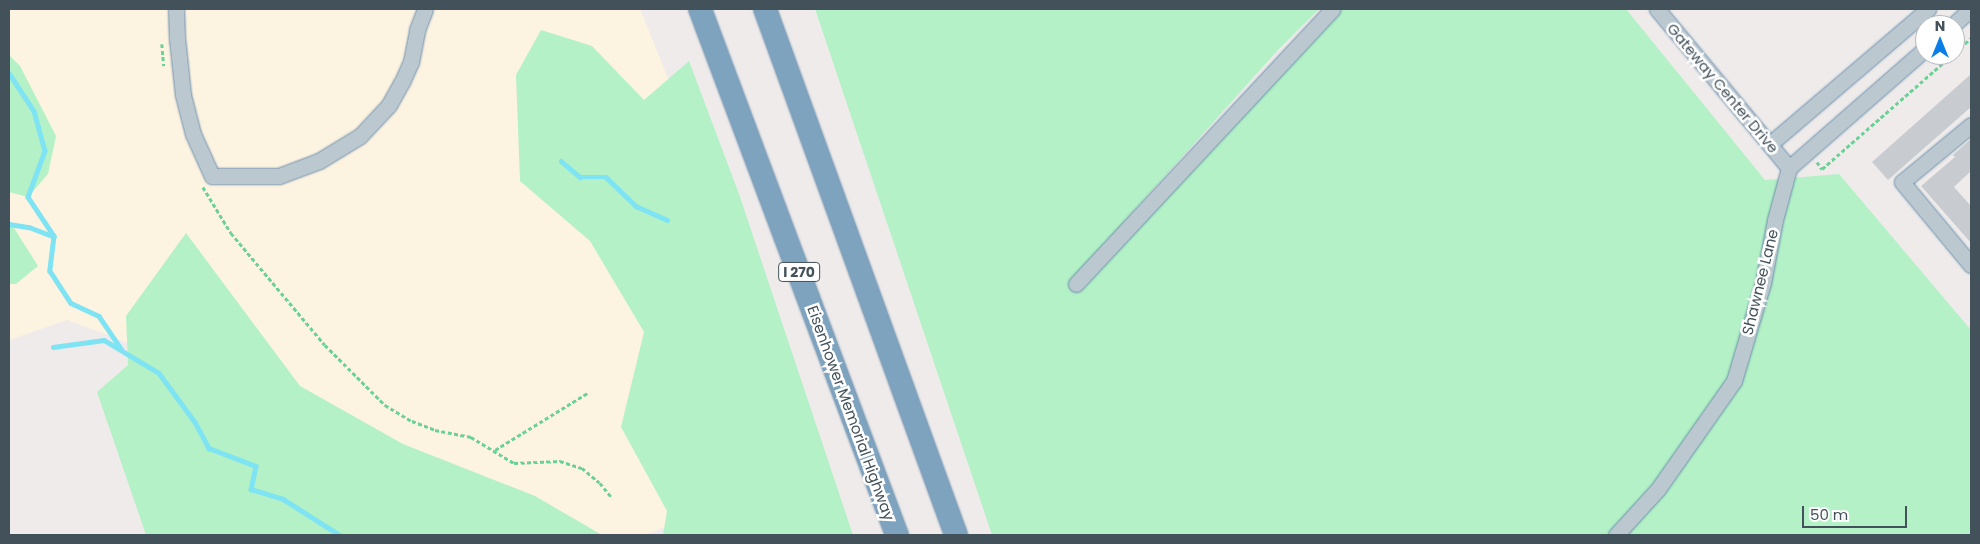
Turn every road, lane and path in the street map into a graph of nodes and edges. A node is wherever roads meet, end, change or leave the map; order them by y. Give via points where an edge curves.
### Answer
1 (176, 9) edge
2 (425, 9) edge
3 (700, 9) edge
4 (765, 9) edge
5 (1332, 9) edge
6 (1657, 9) edge
7 (1928, 9) edge
8 (162, 35) dead end
9 (1915, 58) edge
10 (164, 68) dead end
11 (1971, 126) edge
12 (1770, 144) junction
13 (1789, 168) junction
14 (202, 186) dead end
15 (1971, 265) edge
16 (1076, 284) dead end
17 (589, 392) dead end
18 (495, 450) junction
19 (612, 498) dead end
20 (1619, 534) edge
21 (897, 535) edge
22 (956, 535) edge

1 - 2 street via 183,95 194,134 212,176 279,176 319,161 360,136 389,105 402,82 411,62
3 - 21 highway, Eisenhower Memorial Highway / I 270
4 - 22 highway
5 - 16 street
6 - 12 street, Gateway Center Drive
7 - 12 street
8 - 10 path
9 - 13 street
11 - 15 street via 1902,182
12 - 13 street, Gateway Center Drive
13 - 20 street, Shawnee Lane via 1763,283 1734,380 1658,489
14 - 18 path via 237,240 325,345 384,405 412,421 435,430 471,437
17 - 18 path
18 - 19 path via 514,463 560,461 582,468

